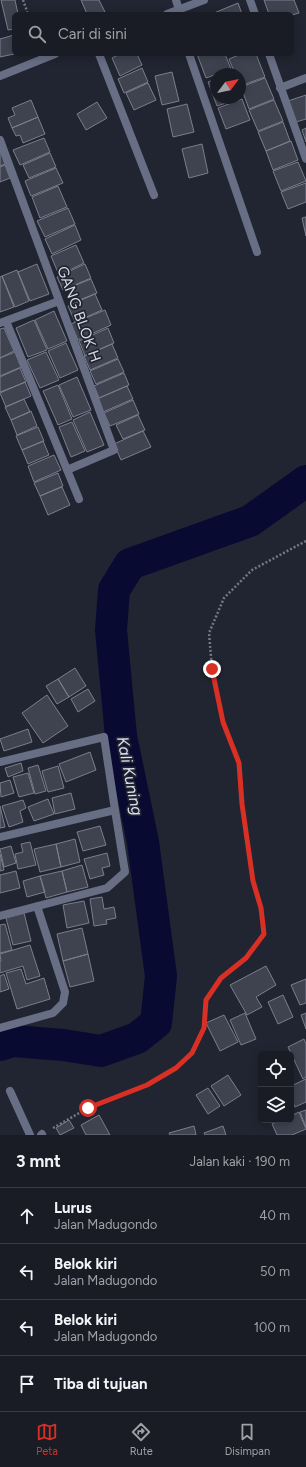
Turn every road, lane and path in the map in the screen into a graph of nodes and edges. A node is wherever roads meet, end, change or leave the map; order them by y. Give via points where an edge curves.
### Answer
1 (23, 0) edge
2 (176, 0) edge
3 (204, 0) edge
4 (250, 0) edge
5 (27, 12) edge
6 (174, 12) edge
7 (253, 12) edge
8 (50, 56) edge
9 (100, 56) edge
10 (190, 56) edge
11 (270, 56) edge
12 (0, 76) edge
13 (306, 78) edge
14 (280, 88) junction
15 (0, 140) edge
16 (306, 159) edge
17 (154, 195) dead end
18 (257, 252) dead end
19 (59, 301) junction
20 (3, 322) edge
21 (67, 470) junction
22 (79, 499) dead end
23 (306, 541) edge
24 (0, 762) edge
25 (115, 810) junction
26 (0, 837) edge
27 (37, 906) junction
28 (0, 916) edge
29 (0, 1028) edge
30 (10, 1091) dead end
31 (30, 1135) edge
32 (42, 1135) edge

1 - 5 path
2 - 6 street
3 - 6 street
4 - 7 street
8 - 12 street
9 - 17 street
10 - 18 street
11 - 14 street
13 - 14 street
14 - 16 street
15 - 19 street, GANG BLOK H
19 - 20 street
19 - 21 street, GANG BLOK H via 114,450
20 - 21 street
21 - 22 street
23 - 32 path via 252,570 224,598 209,633 212,669 223,722 239,763 253,881 261,908 264,934 246,958 221,978 206,1000 204,1028 192,1053 176,1068 147,1085 88,1108
24 - 25 street via 104,737
25 - 26 street
25 - 27 street via 125,872 107,888
27 - 28 street
27 - 29 street via 65,992 63,1003 53,1013
30 - 31 street

